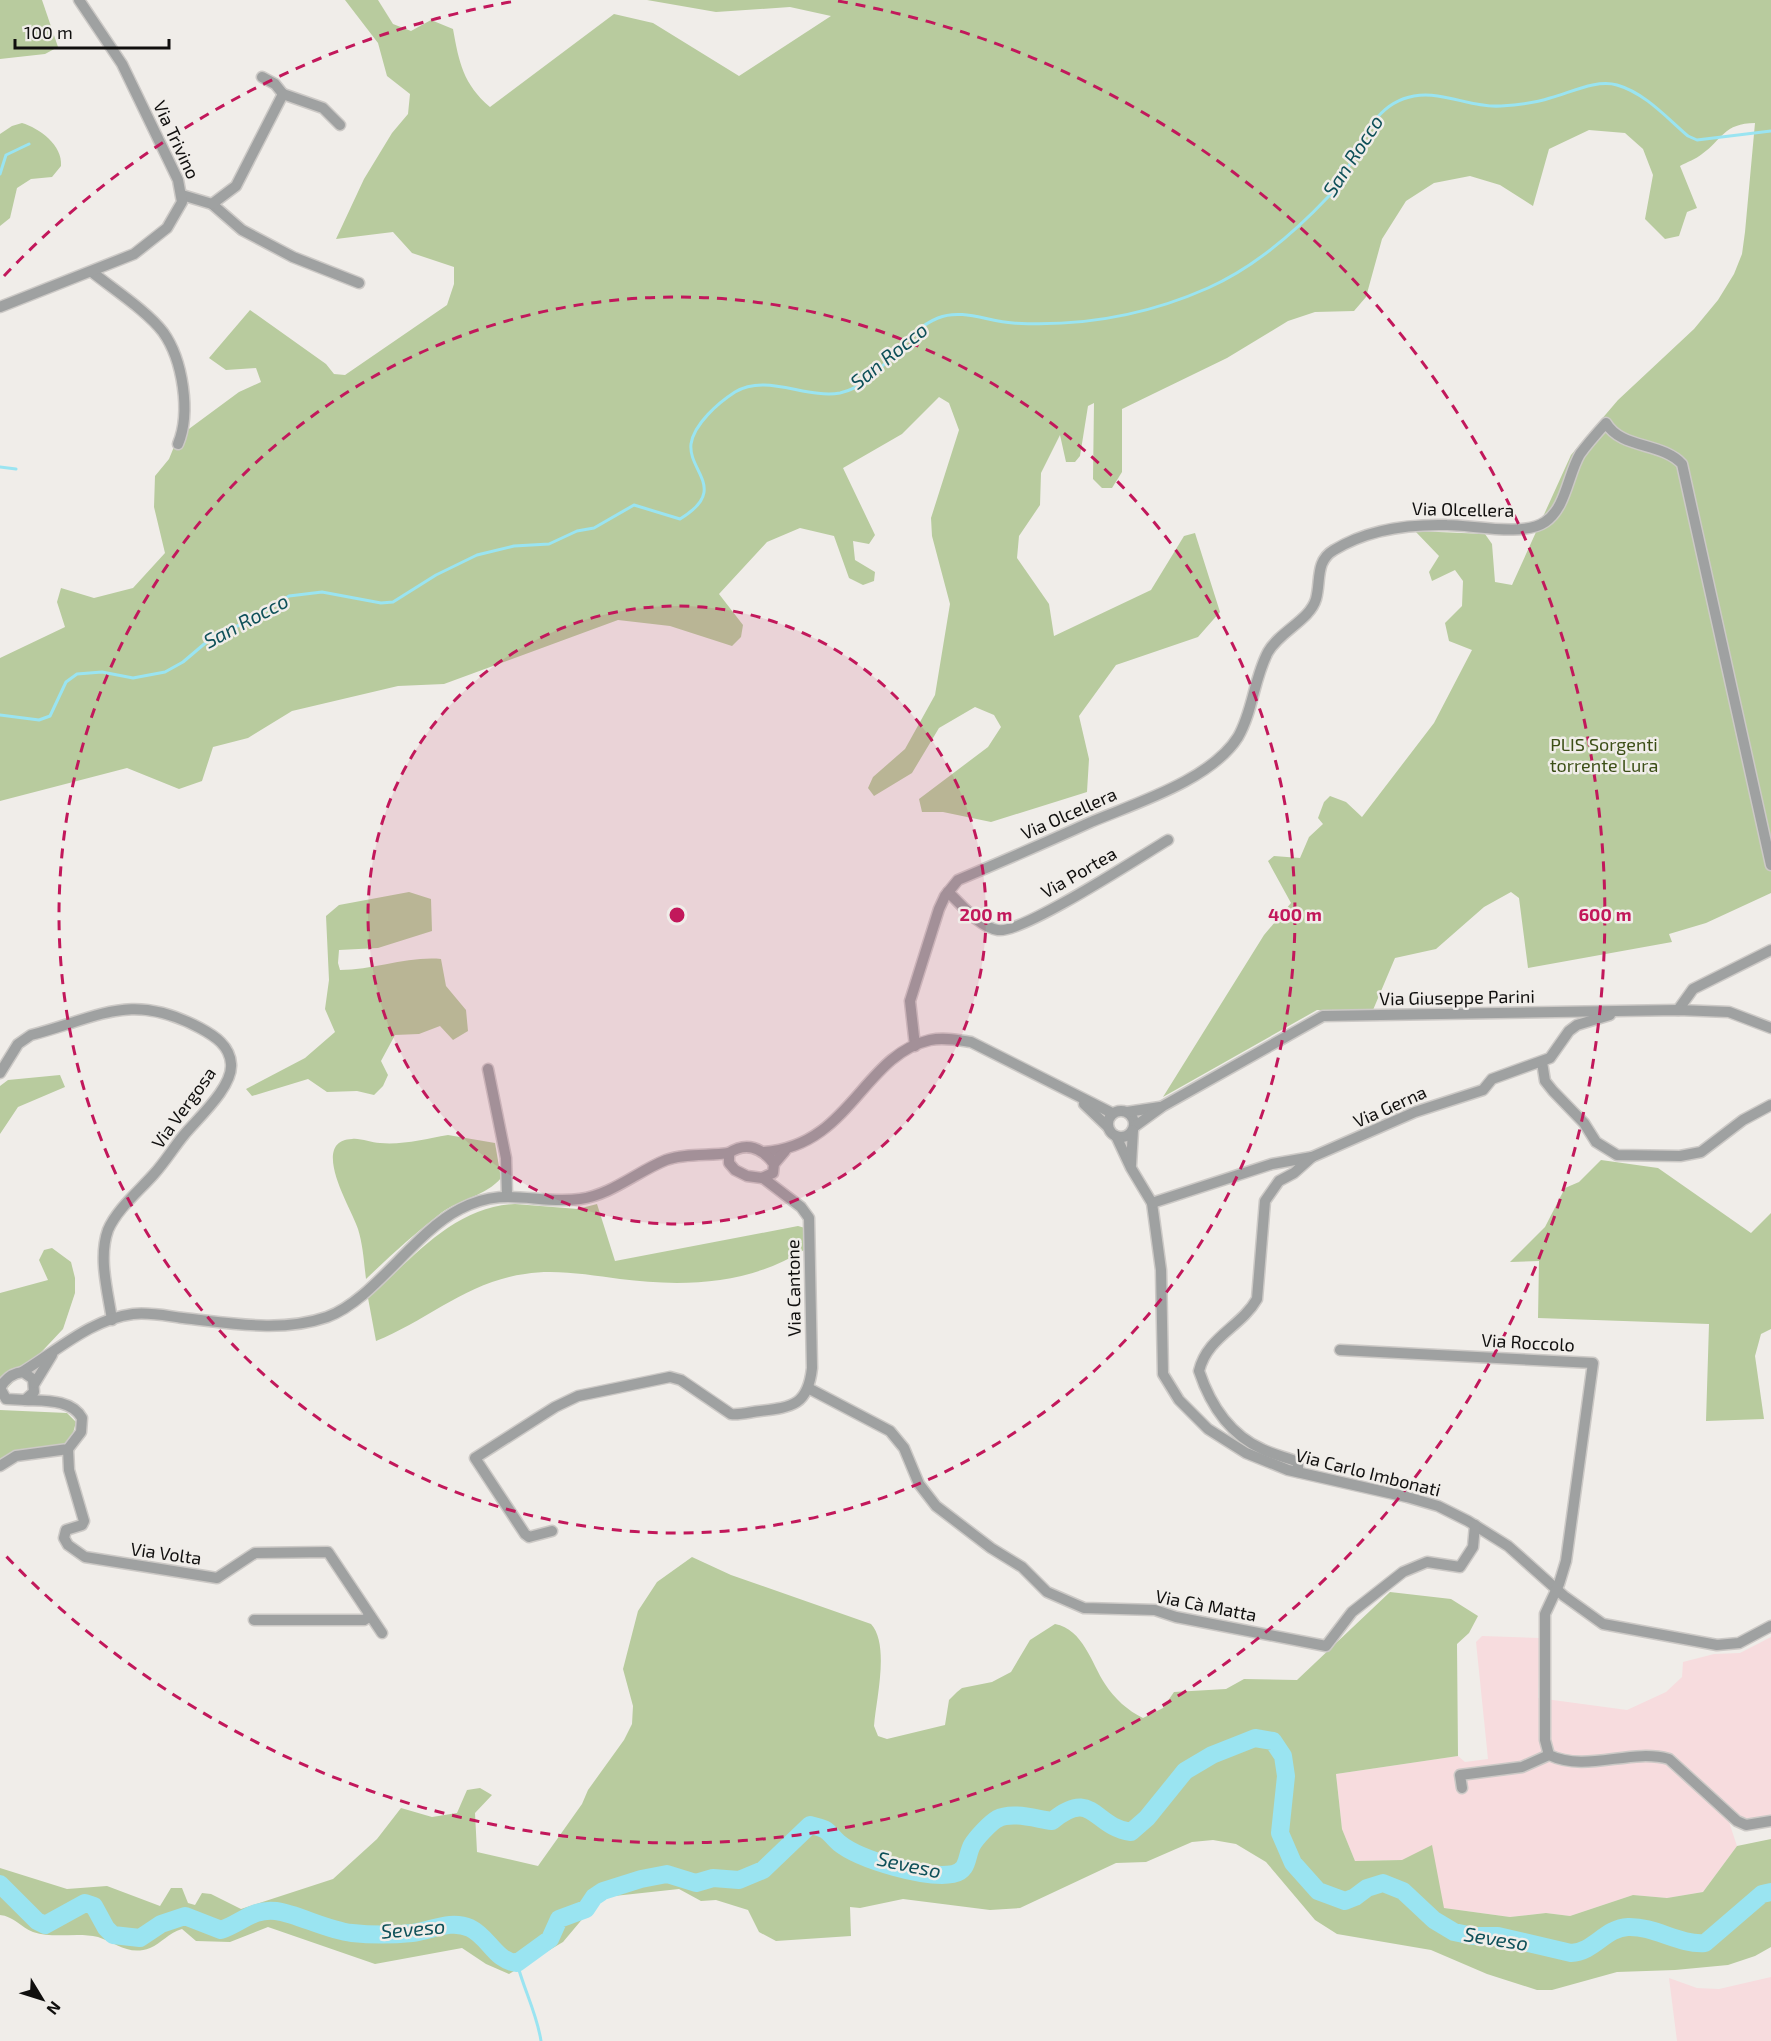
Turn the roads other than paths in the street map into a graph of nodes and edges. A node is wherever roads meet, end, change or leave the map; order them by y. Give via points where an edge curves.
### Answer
1 (79, 0) edge
2 (262, 76) dead end
3 (283, 94) junction
4 (340, 125) dead end
5 (182, 195) junction
6 (212, 204) junction
7 (92, 272) junction
8 (359, 283) dead end
9 (0, 307) edge
10 (178, 444) dead end
11 (1167, 840) dead end
12 (1771, 865) edge
13 (948, 892) junction
14 (1771, 950) edge
15 (1678, 1011) junction
16 (1622, 1012) junction
17 (1771, 1028) edge
18 (915, 1046) junction
19 (1542, 1062) junction
20 (488, 1069) dead end
21 (0, 1073) edge
22 (1079, 1099) junction
23 (1771, 1105) edge
24 (1163, 1106) junction
25 (1127, 1112) junction
26 (1112, 1113) junction
27 (1133, 1128) junction
28 (1112, 1132) junction
29 (785, 1151) junction
30 (764, 1152) junction
31 (729, 1153) junction
32 (702, 1156) junction
33 (1312, 1156) junction
34 (732, 1167) junction
35 (1131, 1168) junction
36 (770, 1172) junction
37 (507, 1195) junction
38 (1152, 1203) junction
39 (112, 1320) junction
40 (1340, 1350) dead end
41 (54, 1352) junction
42 (22, 1372) junction
43 (35, 1385) junction
44 (0, 1388) edge
45 (808, 1388) junction
46 (3, 1400) edge
47 (25, 1400) junction
48 (45, 1401) junction
49 (68, 1449) junction
50 (0, 1466) edge
51 (1298, 1472) junction
52 (1475, 1525) junction
53 (552, 1531) dead end
54 (1556, 1589) junction
55 (370, 1616) junction
56 (254, 1620) dead end
57 (1771, 1626) edge
58 (382, 1634) dead end
59 (1550, 1755) junction
60 (1462, 1788) dead end
61 (1771, 1821) edge

1 - 5 street, Via Trivino via 122,64
2 - 3 street
3 - 4 street via 323,108
3 - 6 street via 236,186
5 - 6 street
5 - 7 street, Via Trivino via 179,211 167,228 134,254
6 - 8 street via 242,230 293,257
7 - 9 street, Via Trivino
7 - 10 street via 157,326 168,342 186,400
11 - 13 street, Via Portea via 1083,891 1001,931 987,927
12 - 13 street, Via Olcellera via 1682,464 1668,452 1616,434 1606,423 1579,456 1547,521 1514,529 1401,526 1377,531 1332,550 1322,562 1310,611 1281,633 1269,651 1238,736 1223,754 1179,784 958,880
13 - 18 street, Via Olcellera via 910,1001
14 - 15 street via 1693,989
15 - 16 street, Via Giuseppe Parini
15 - 17 street, Via Giuseppe Parini via 1729,1012
16 - 19 street via 1577,1025 1551,1058
16 - 24 street, Via Giuseppe Parini via 1323,1016
18 - 22 street via 946,1038 971,1042
18 - 29 street via 889,1062 836,1121
19 - 23 street via 1545,1081 1553,1091 1584,1123 1596,1142 1617,1155 1692,1155
19 - 33 street, Via Gerna via 1492,1079 1483,1090 1415,1112
20 - 37 street via 506,1158
21 - 39 street, Via Vergosa via 18,1044 31,1035 122,1008 160,1011 184,1019 220,1040 229,1053 231,1065 226,1083 109,1228 104,1255
22 - 26 street
22 - 28 street
24 - 25 street, Via Giuseppe Parini
24 - 27 street, Via Giuseppe Parini
25 - 26 street
25 - 27 street via 1133,1118
26 - 28 street
27 - 28 street via 1125,1136
27 - 35 street
28 - 35 street, Via Carlo Imbonati
29 - 30 street
29 - 36 street
30 - 31 street via 742,1146
30 - 36 street
31 - 32 street
31 - 34 street
32 - 34 street
32 - 37 street via 665,1160 598,1195 582,1199
33 - 38 street, Via Gerna via 1272,1164
33 - 51 street via 1267,1194 1257,1299 1210,1345 1199,1371 1204,1387 1236,1434 1261,1449 1298,1462
34 - 36 street via 747,1176
35 - 38 street, Via Carlo Imbonati
36 - 45 street, Via Cantone via 778,1189 809,1218 812,1368
37 - 39 street via 478,1201 440,1222 353,1302 328,1316 278,1326 134,1314
38 - 51 street, Via Carlo Imbonati via 1161,1270 1161,1364 1165,1379 1193,1415 1226,1442
39 - 41 street via 82,1332
40 - 54 street, Via Roccolo via 1593,1363 1570,1538
41 - 42 street
41 - 43 street
42 - 43 street
42 - 44 street via 7,1378
43 - 47 street
43 - 48 street
44 - 46 street
45 - 52 street, Via Cà Matta via 890,1431 904,1448 919,1484 936,1506 1022,1567 1047,1592 1084,1608 1155,1610 1326,1646 1352,1612 1403,1572 1427,1562 1460,1567 1473,1547
45 - 53 street, Via Cantone via 802,1399 788,1408 731,1414 681,1380 670,1377 578,1396 555,1407 475,1458 525,1534 529,1537
46 - 47 street
47 - 48 street
48 - 49 street via 68,1404 82,1418 81,1432
49 - 50 street via 16,1456
49 - 55 street, Via Volta via 69,1470 84,1521 66,1530 64,1538 85,1557 217,1578 255,1554 328,1552
51 - 52 street, Via Carlo Imbonati via 1438,1506
52 - 54 street, Via Carlo Imbonati via 1514,1551
54 - 57 street, Via Carlo Imbonati via 1603,1624 1682,1639 1727,1645
54 - 59 street via 1545,1614 1544,1634 1545,1740
55 - 56 street via 364,1620
55 - 58 street, Via Volta
59 - 60 street via 1522,1767 1460,1775
59 - 61 street via 1562,1761 1579,1762 1656,1755 1669,1759 1737,1821 1746,1825

